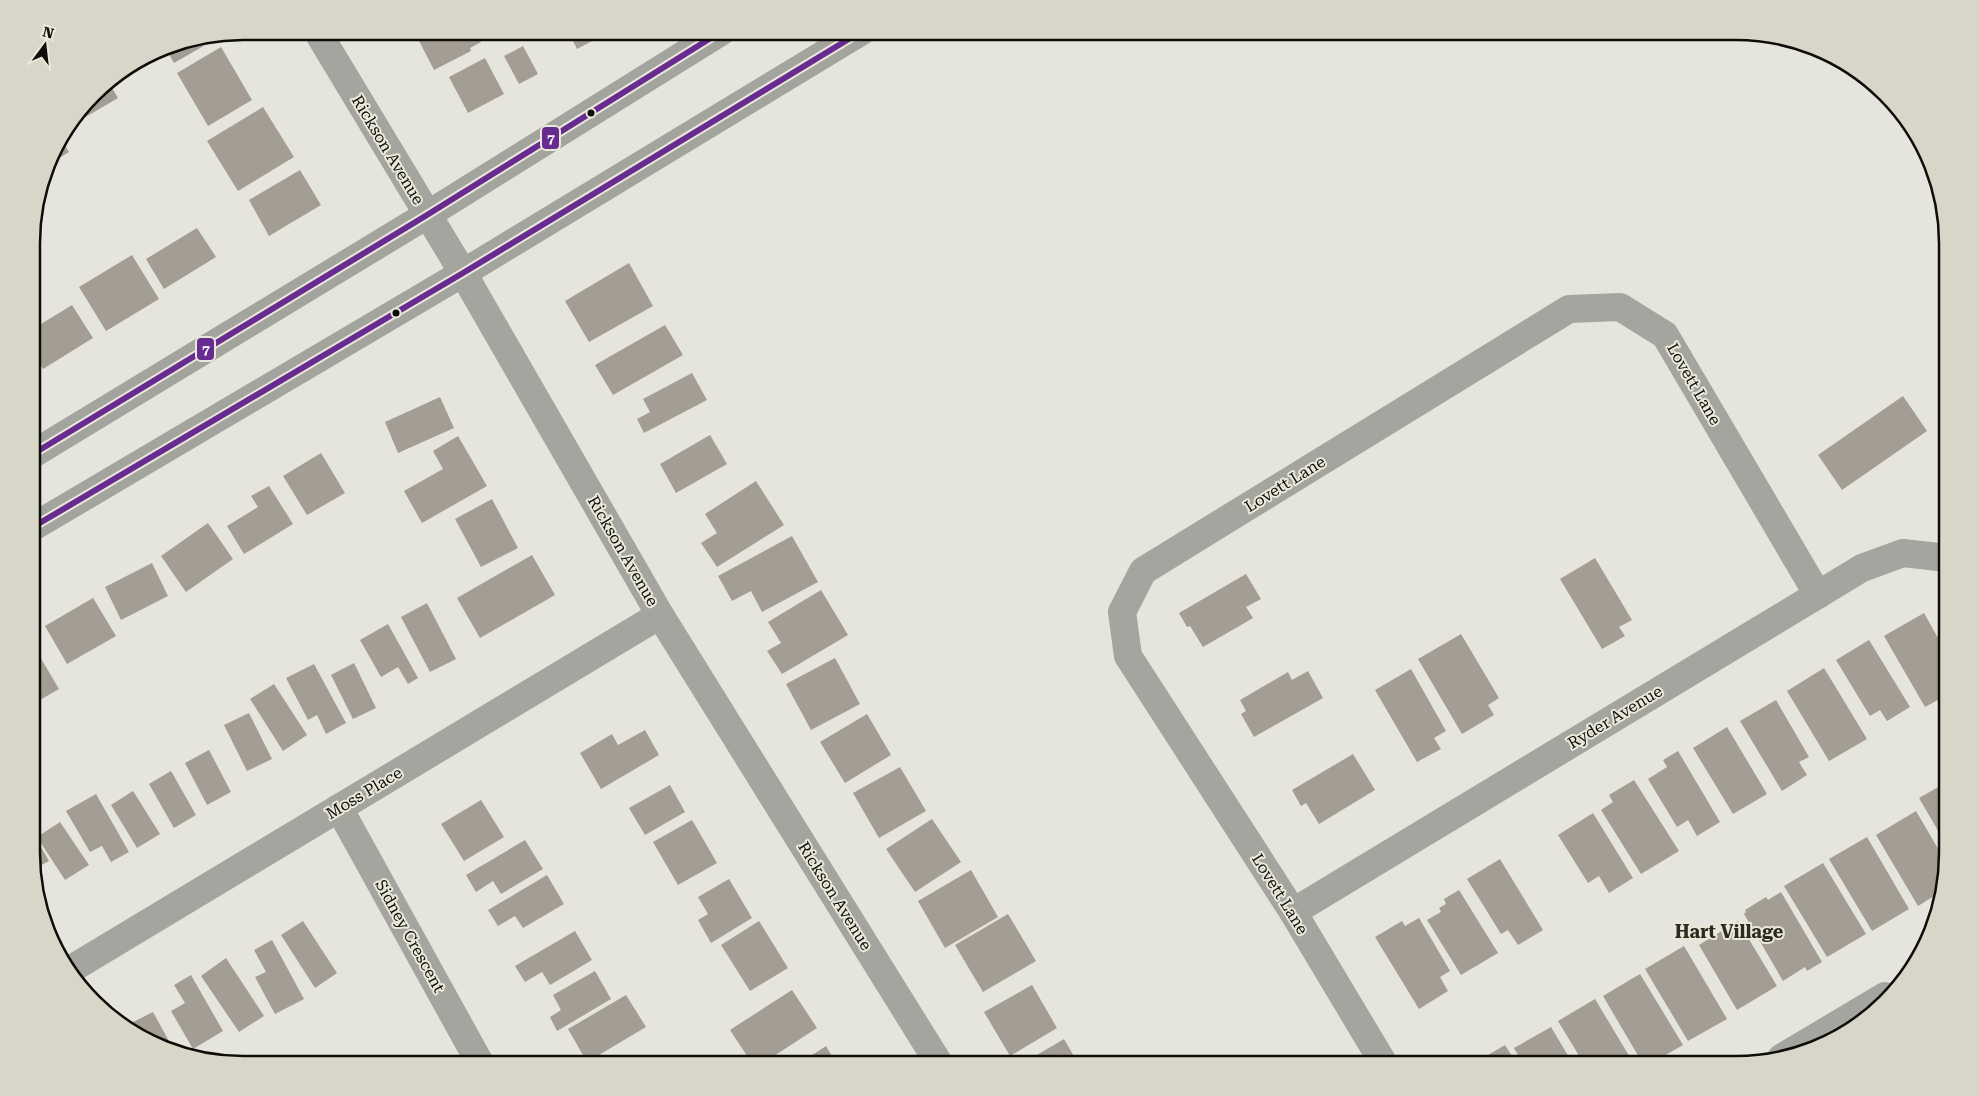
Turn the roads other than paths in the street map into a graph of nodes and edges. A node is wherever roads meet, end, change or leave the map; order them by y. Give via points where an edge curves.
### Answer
1 (321, 40) edge
2 (708, 40) edge
3 (847, 40) edge
4 (427, 215) junction
5 (463, 273) junction
6 (40, 450) edge
7 (40, 524) edge
8 (1939, 557) edge
9 (1818, 595) junction
10 (660, 615) junction
11 (339, 808) junction
12 (1292, 912) junction
13 (75, 967) edge
14 (1872, 1004) edge
15 (1805, 1044) edge
16 (476, 1056) edge
17 (935, 1056) edge
18 (1379, 1056) edge

1 - 4 street, Rickson Avenue
2 - 4 street
3 - 5 street
4 - 5 street, Rickson Avenue
4 - 6 street
5 - 7 street
5 - 10 street, Rickson Avenue
8 - 9 street, Ryder Avenue via 1903,554 1862,568
9 - 12 street, Ryder Avenue
9 - 12 street, Lovett Lane via 1666,335 1620,306 1569,309 1143,571 1122,612 1128,656
10 - 11 street, Moss Place
10 - 17 street, Rickson Avenue
11 - 13 street, Moss Place
11 - 16 street, Sidney Crescent
12 - 18 street, Lovett Lane
14 - 15 street

